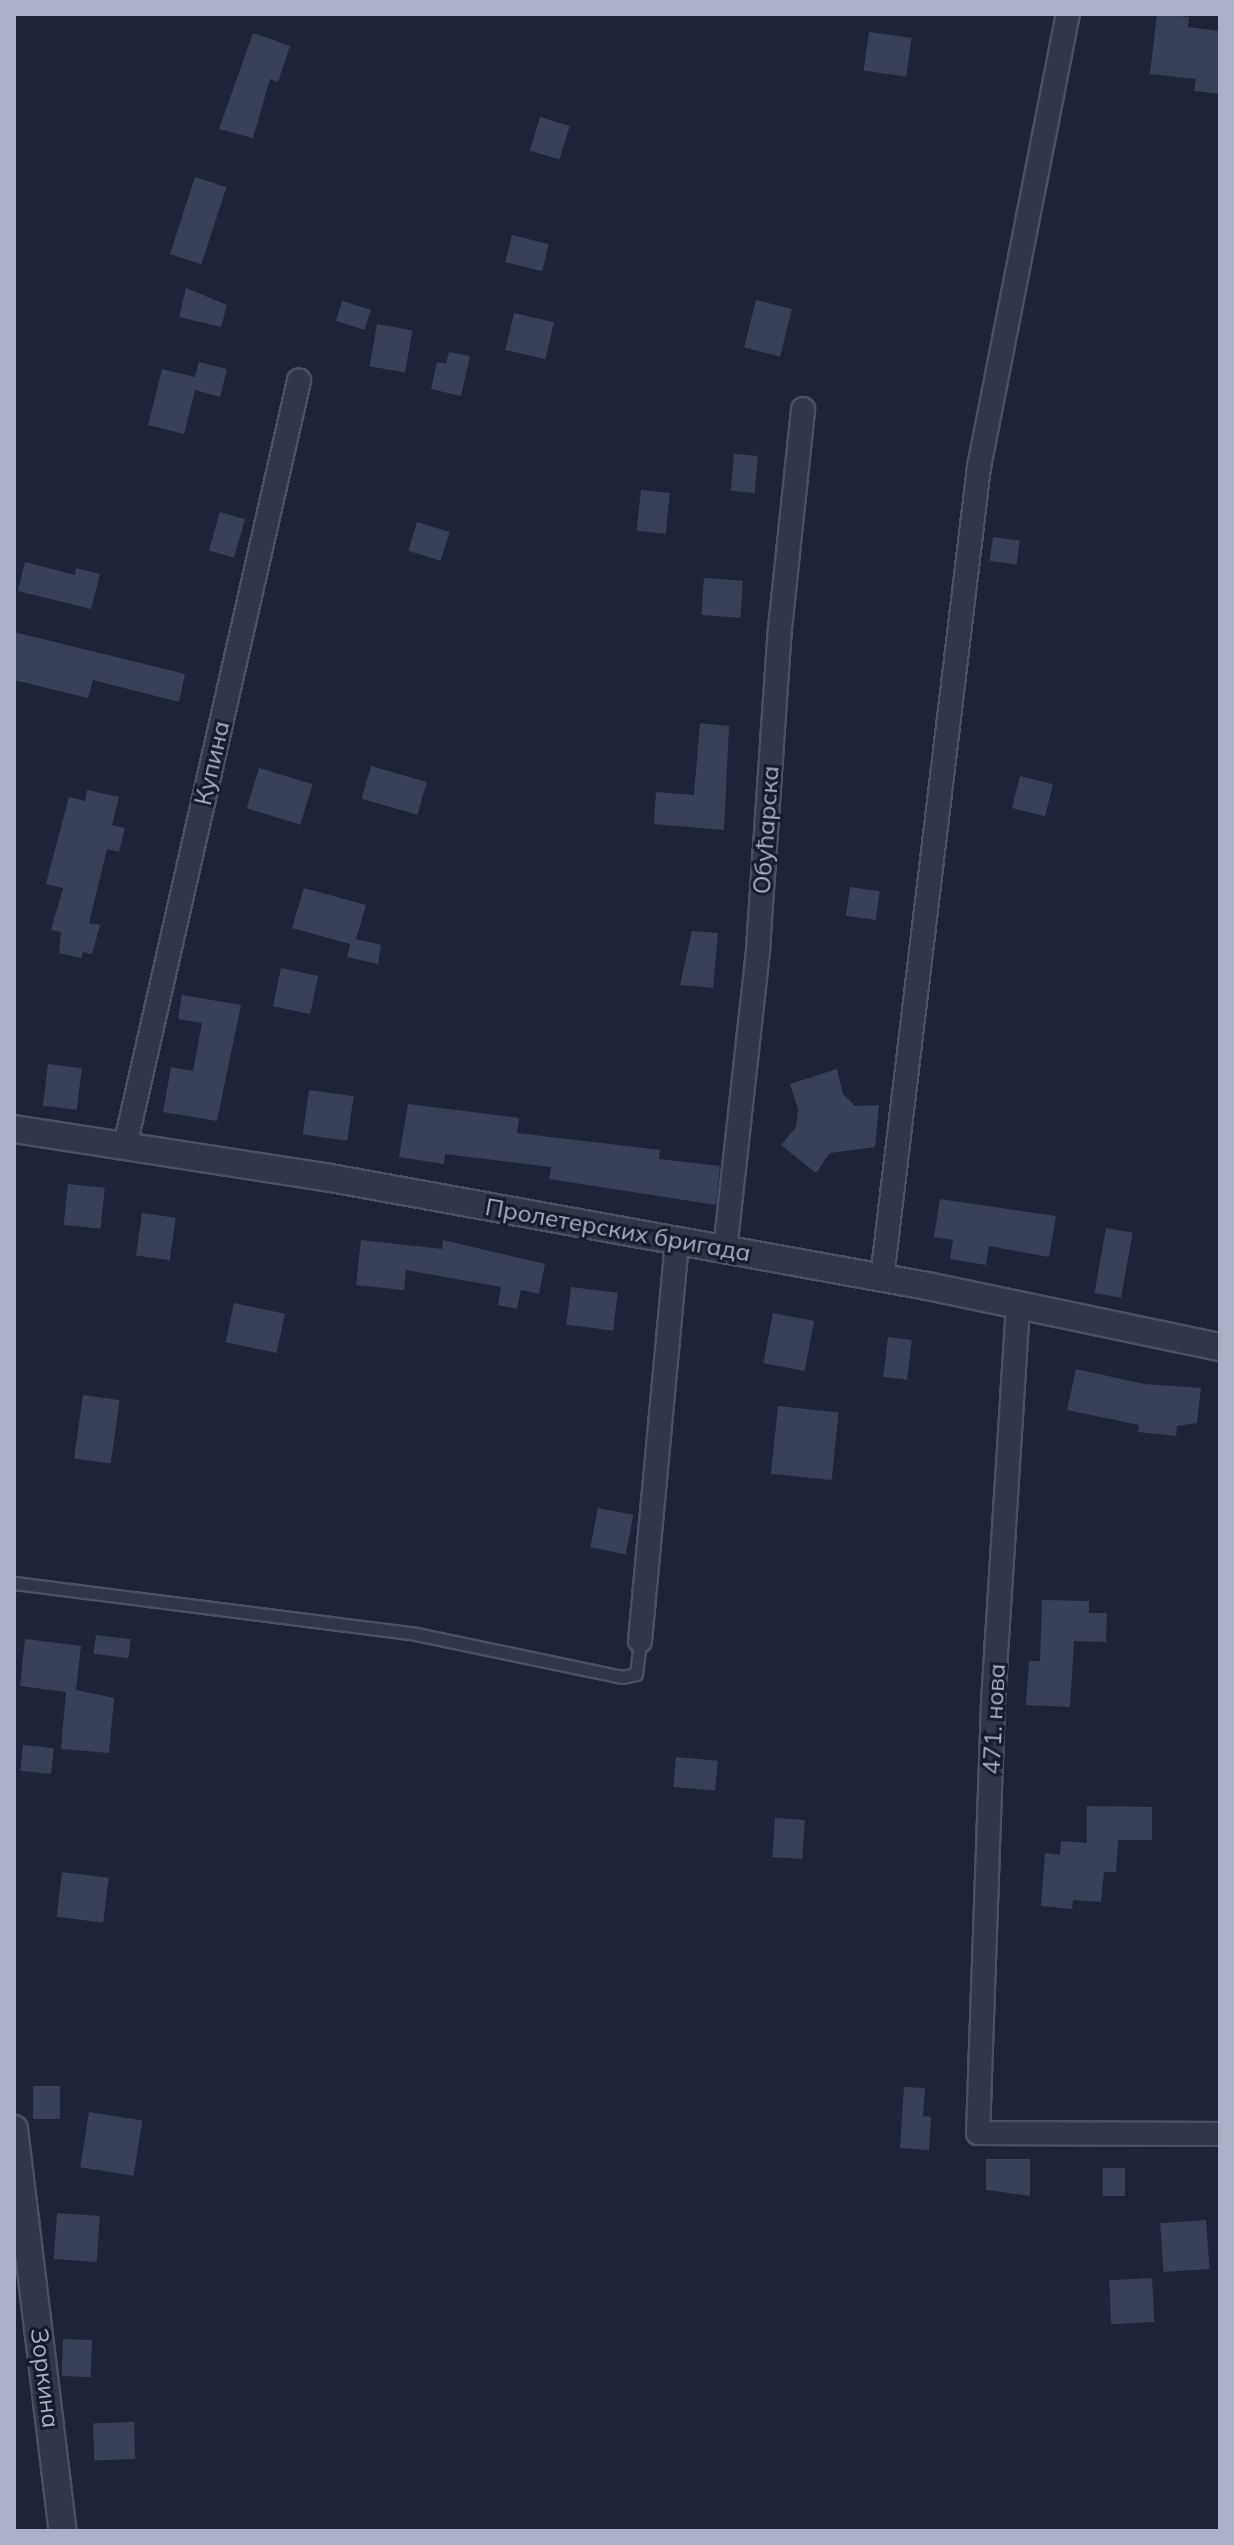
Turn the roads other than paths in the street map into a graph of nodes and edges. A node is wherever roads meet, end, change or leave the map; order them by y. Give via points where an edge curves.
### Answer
1 (1068, 14) edge
2 (299, 381) dead end
3 (803, 409) dead end
4 (14, 1129) edge
5 (125, 1146) junction
6 (677, 1241) junction
7 (725, 1250) junction
8 (882, 1278) junction
9 (1018, 1305) junction
10 (1220, 1347) edge
11 (14, 1583) edge
12 (640, 1641) joint
13 (14, 2129) edge
14 (1220, 2134) edge
15 (63, 2531) edge

1 - 8 street via 979,467
2 - 5 street, Купина
3 - 7 street, Обућарска via 780,629 758,949
4 - 5 street, Пролетерских бригада
5 - 6 street, Пролетерских бригада
6 - 7 street, Пролетерских бригада
6 - 12 street
7 - 8 street, Пролетерских бригада
8 - 9 street, Пролетерских бригада
9 - 10 street, Пролетерских бригада
9 - 14 street, 471. нова via 993,1704 978,2133
11 - 12 lane via 416,1634 622,1677 636,1674
13 - 15 street, Зоркина

